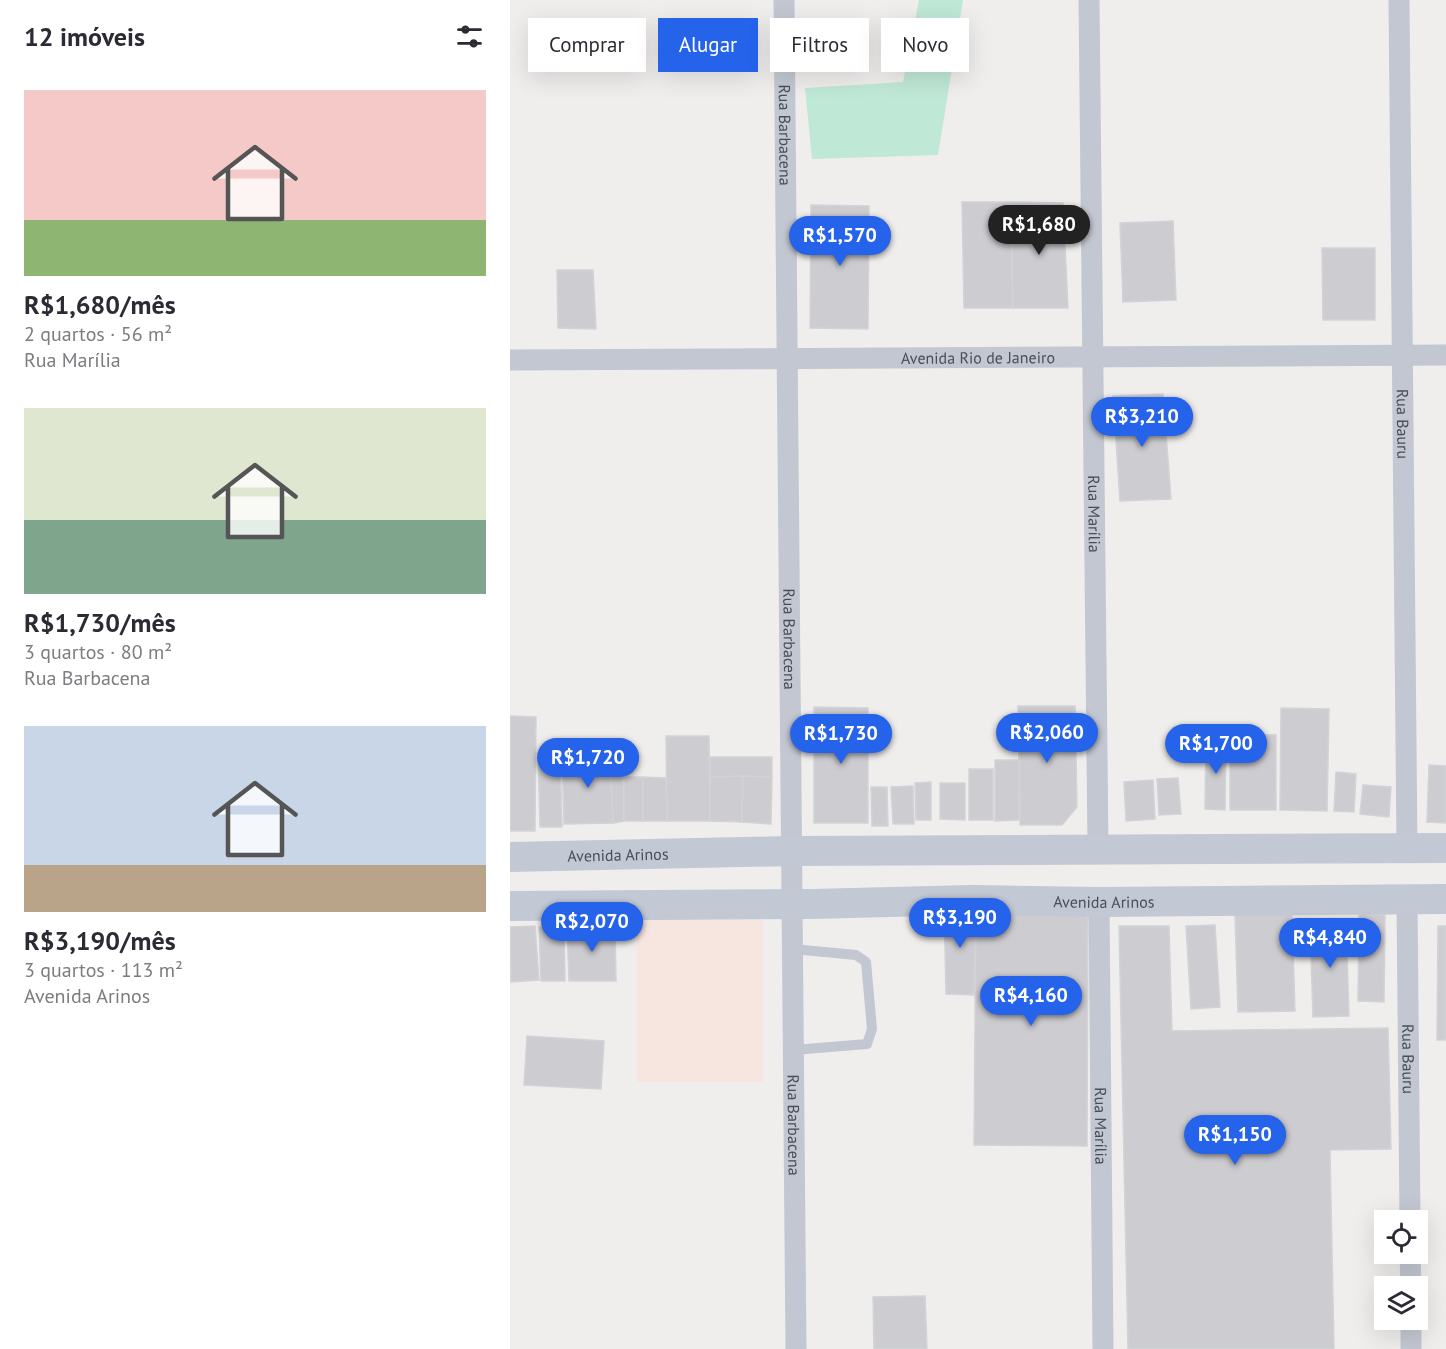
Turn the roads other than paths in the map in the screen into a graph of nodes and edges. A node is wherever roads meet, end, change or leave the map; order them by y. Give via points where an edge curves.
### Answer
1 (784, 0) edge
2 (1089, 0) edge
3 (1399, 0) edge
4 (1402, 355) junction
5 (1446, 355) edge
6 (1093, 357) junction
7 (787, 359) junction
8 (510, 360) edge
9 (1407, 848) junction
10 (1446, 848) edge
11 (1098, 849) junction
12 (792, 851) junction
13 (510, 857) edge
14 (1407, 899) junction
15 (1446, 899) edge
16 (1099, 902) junction
17 (792, 904) junction
18 (510, 906) edge
19 (793, 949) junction
20 (794, 1050) junction
21 (1410, 1210) edge
22 (1411, 1330) edge
23 (796, 1349) edge
24 (1103, 1349) edge
25 (1411, 1349) edge

1 - 7 street, Rua Barbacena
2 - 6 street, Rua Marília
3 - 4 street, Rua Bauru
4 - 5 street, Avenida Rio de Janeiro
4 - 6 street, Avenida Rio de Janeiro
4 - 9 street, Rua Bauru
6 - 7 street, Avenida Rio de Janeiro
6 - 11 street, Rua Marília
7 - 8 street, Avenida Rio de Janeiro
7 - 12 street, Rua Barbacena
9 - 10 main road, Avenida Arinos
9 - 11 main road, Avenida Arinos
11 - 12 main road, Avenida Arinos
12 - 13 main road, Avenida Arinos
12 - 17 street, Rua Barbacena
14 - 15 main road, Avenida Arinos
14 - 16 main road, Avenida Arinos
14 - 21 street, Rua Bauru
16 - 17 main road, Avenida Arinos
16 - 24 street, Rua Marília
17 - 18 main road, Avenida Arinos
17 - 19 street, Rua Barbacena
19 - 20 street, Rua Barbacena
19 - 20 lane via 856,955 866,962 872,1029 867,1044
20 - 23 street, Rua Barbacena
22 - 25 street

